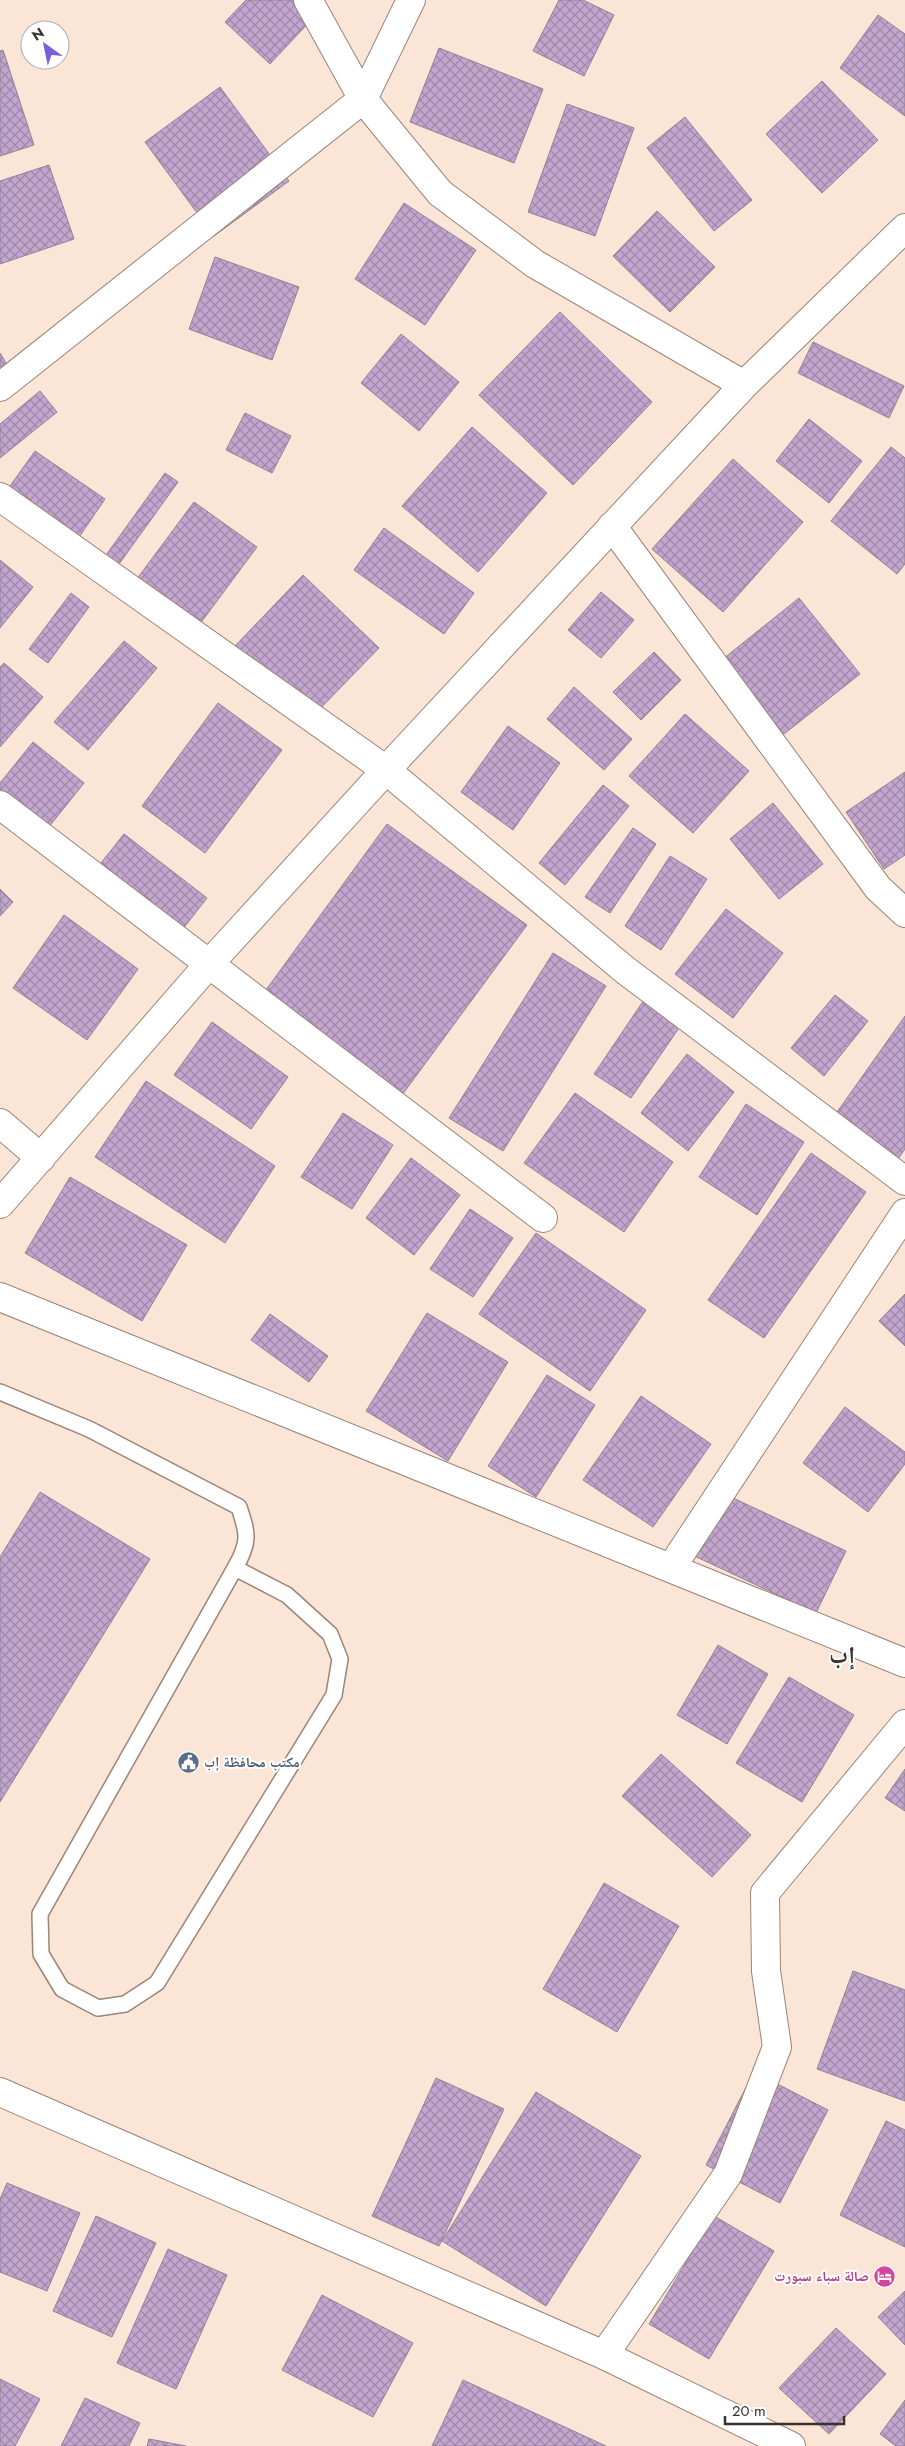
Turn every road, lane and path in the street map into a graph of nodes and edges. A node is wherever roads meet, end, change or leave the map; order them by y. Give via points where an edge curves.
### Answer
1 (308, 0) edge
2 (411, 0) edge
3 (363, 98) junction
4 (905, 228) edge
5 (744, 385) junction
6 (0, 386) edge
7 (0, 497) edge
8 (612, 526) junction
9 (386, 770) junction
10 (0, 805) edge
11 (905, 913) edge
12 (209, 964) junction
13 (0, 1123) edge
14 (41, 1158) junction
15 (905, 1181) edge
16 (0, 1204) edge
17 (905, 1213) edge
18 (542, 1218) dead end
19 (0, 1297) edge
20 (0, 1392) edge
21 (235, 1568) junction
22 (671, 1568) junction
23 (905, 1662) edge
24 (905, 1724) edge
25 (0, 2092) edge
26 (604, 2355) junction
27 (791, 2446) edge

1 - 3 street
2 - 3 street
3 - 5 street via 440,193 535,264
3 - 6 street
4 - 5 street
5 - 8 street
7 - 9 street
8 - 9 street
8 - 11 street via 878,888
9 - 12 street
9 - 15 street via 625,970
10 - 12 street
12 - 14 street
12 - 18 street
13 - 14 street
14 - 16 street
17 - 22 street
19 - 22 street
20 - 21 lane via 89,1429 239,1507 247,1530 245,1550
21 - 21 lane via 40,1914 41,1954 62,1989 98,2008 126,2004 157,1983 334,1695 340,1659 330,1634 287,1595
22 - 23 street
24 - 26 street via 765,1893 766,1971 777,2047 728,2174
25 - 26 street
26 - 27 street

